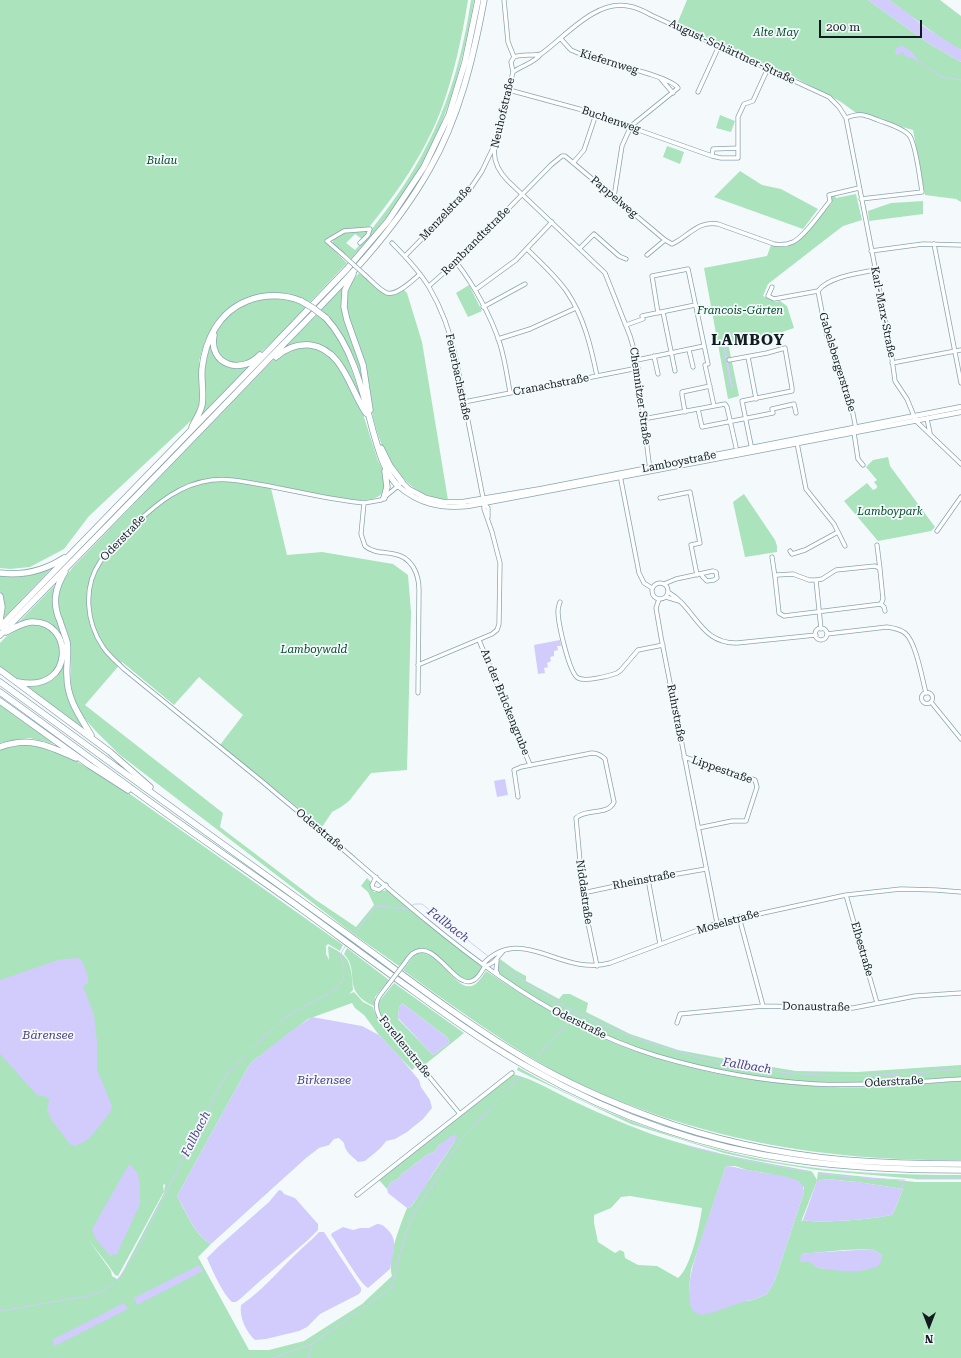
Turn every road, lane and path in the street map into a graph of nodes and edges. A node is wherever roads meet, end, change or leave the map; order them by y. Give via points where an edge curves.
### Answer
1 (478, 0) edge
2 (484, 0) edge
3 (504, 0) edge
4 (561, 39) junction
5 (719, 46) junction
6 (542, 54) junction
7 (514, 57) junction
8 (768, 68) junction
9 (513, 72) junction
10 (660, 78) junction
11 (509, 90) junction
12 (698, 92) dead end
13 (673, 93) junction
14 (596, 114) junction
15 (846, 118) junction
16 (631, 126) junction
17 (495, 145) junction
18 (738, 148) junction
19 (563, 156) joint
20 (712, 156) junction
21 (573, 163) junction
22 (859, 188) junction
23 (522, 194) junction
24 (614, 197) junction
25 (861, 199) junction
26 (552, 222) junction
27 (667, 241) junction
28 (392, 242) dead end
29 (360, 243) dead end
30 (934, 244) junction
31 (961, 245) edge
32 (580, 248) junction
33 (527, 249) junction
34 (872, 251) junction
35 (647, 255) dead end
36 (405, 256) junction
37 (626, 259) dead end
38 (456, 262) junction
39 (354, 270) junction
40 (875, 270) junction
41 (420, 274) junction
42 (525, 284) dead end
43 (429, 286) junction
44 (772, 287) dead end
45 (475, 290) junction
46 (818, 291) junction
47 (695, 305) junction
48 (483, 306) junction
49 (576, 308) junction
50 (660, 312) junction
51 (626, 325) junction
52 (216, 327) junction
53 (498, 339) junction
54 (704, 346) junction
55 (270, 350) junction
56 (689, 350) junction
57 (961, 350) edge
58 (954, 351) junction
59 (671, 353) junction
60 (654, 356) junction
61 (748, 357) junction
62 (636, 360) junction
63 (729, 360) dead end
64 (267, 362) junction
65 (892, 363) junction
66 (693, 367) dead end
67 (638, 368) junction
68 (675, 371) dead end
69 (658, 374) dead end
70 (597, 376) junction
71 (961, 383) edge
72 (710, 386) junction
73 (510, 392) junction
74 (756, 399) junction
75 (464, 402) junction
76 (714, 406) junction
77 (961, 407) edge
78 (698, 409) junction
79 (685, 412) junction
80 (961, 412) edge
81 (796, 413) dead end
82 (370, 418) junction
83 (746, 418) junction
84 (644, 419) junction
85 (914, 419) junction
86 (927, 419) junction
87 (731, 421) junction
88 (856, 431) junction
89 (191, 432) junction
90 (931, 436) junction
91 (376, 439) junction
92 (798, 443) junction
93 (736, 447) dead end
94 (752, 450) junction
95 (961, 464) edge
96 (863, 465) dead end
97 (385, 466) junction
98 (649, 469) junction
99 (620, 475) junction
100 (400, 484) junction
101 (961, 497) edge
102 (384, 498) junction
103 (660, 498) dead end
104 (483, 501) junction
105 (364, 503) junction
106 (937, 531) dead end
107 (838, 532) junction
108 (845, 546) dead end
109 (877, 546) dead end
110 (79, 547) junction
111 (790, 551) dead end
112 (772, 557) dead end
113 (72, 562) junction
114 (880, 569) junction
115 (0, 573) edge
116 (775, 577) junction
117 (816, 580) junction
118 (664, 584) junction
119 (652, 588) junction
120 (668, 592) junction
121 (0, 596) edge
122 (666, 597) junction
123 (659, 600) junction
124 (560, 602) dead end
125 (680, 602) junction
126 (881, 604) junction
127 (885, 611) dead end
128 (819, 612) junction
129 (0, 620) edge
130 (0, 627) edge
131 (821, 629) junction
132 (827, 634) junction
133 (0, 635) edge
134 (816, 635) junction
135 (479, 640) junction
136 (663, 645) junction
137 (418, 665) junction
138 (0, 670) edge
139 (0, 682) edge
140 (16, 682) junction
141 (0, 692) edge
142 (418, 693) dead end
143 (926, 693) junction
144 (0, 701) edge
145 (930, 702) junction
146 (93, 738) junction
147 (961, 739) edge
148 (0, 747) edge
149 (684, 757) junction
150 (89, 765) junction
151 (530, 765) junction
152 (518, 796) dead end
153 (166, 802) junction
154 (162, 811) junction
155 (576, 818) joint
156 (698, 828) junction
157 (706, 869) junction
158 (376, 877) junction
159 (648, 879) junction
160 (386, 885) junction
161 (961, 892) edge
162 (583, 893) junction
163 (846, 895) junction
164 (739, 917) junction
165 (717, 923) junction
166 (660, 944) junction
167 (503, 951) junction
168 (495, 963) junction
169 (484, 965) junction
170 (597, 966) junction
171 (498, 976) junction
172 (961, 993) edge
173 (877, 1003) junction
174 (764, 1006) junction
175 (677, 1023) dead end
176 (512, 1073) dead end
177 (961, 1078) edge
178 (460, 1114) junction
179 (961, 1164) edge
180 (961, 1170) edge
181 (356, 1196) dead end

1 - 55 highway via 455,98 424,167 396,211 370,243
2 - 39 highway via 465,86 430,170 404,210
3 - 7 street, Neuhofstraße via 508,42
4 - 5 street, August-Schärttner-Straße via 595,12 609,6 624,5
4 - 6 street, August-Schärttner-Straße
4 - 10 street, Kiefernweg via 571,50 578,53
5 - 8 street, August-Schärttner-Straße
5 - 12 street
6 - 7 street
6 - 9 street, August-Schärttner-Straße via 534,62
7 - 9 street, Neuhofstraße via 511,62
8 - 15 street, August-Schärttner-Straße via 829,97
8 - 18 street via 753,101 744,104 738,115
9 - 11 street, Neuhofstraße
10 - 13 street
10 - 13 street, Kiefernweg via 675,84 678,88
11 - 14 street, Buchenweg
11 - 17 street, Neuhofstraße
13 - 16 street
14 - 16 street, Buchenweg
14 - 21 street via 584,150
15 - 22 street, August-Schärttner-Straße
15 - 25 street via 860,114 900,129 910,136 914,146 922,192
16 - 20 street, Buchenweg
16 - 24 street via 621,149
17 - 23 street, Neuhofstraße via 494,157 498,170
17 - 36 street, Menzelstraße via 468,192
18 - 20 street via 713,149
18 - 20 street, Buchenweg via 738,158
19 - 21 street, Pappelweg
19 - 23 street, Rembrandtstraße
21 - 24 street, Pappelweg
22 - 25 street, August-Schärttner-Straße
22 - 27 street via 828,195 830,201 820,214 799,238 789,244 774,244 712,223 702,224 672,244
23 - 26 street, Chemnitzer Straße
23 - 38 street, Rembrandtstraße
24 - 27 street, Pappelweg
25 - 34 street, Karl-Marx-Straße
26 - 32 street, Chemnitzer Straße
26 - 33 street
27 - 35 street
28 - 36 street, Feuerbachstraße
29 - 41 street, bridge via 368,236 370,229 344,231 327,241 385,292 392,294 400,290
30 - 31 street
30 - 34 street
30 - 58 street
32 - 37 street via 594,234
32 - 51 street, Chemnitzer Straße via 605,272
33 - 45 street
33 - 49 street via 558,281
34 - 40 street, Karl-Marx-Straße
36 - 41 street, Feuerbachstraße
38 - 43 street, Rembrandtstraße
38 - 45 street
39 - 64 highway
39 - 82 highway via 345,290 344,307 363,365
40 - 46 street via 840,278
40 - 65 street, Karl-Marx-Straße
41 - 43 street, Feuerbachstraße
42 - 48 street
43 - 75 street, Feuerbachstraße via 452,341
44 - 46 street via 768,296 774,299
45 - 48 street
46 - 88 street, Gabelsbergerstraße via 826,333 850,402
47 - 50 street
47 - 50 street via 688,269 652,276
47 - 54 street
48 - 53 street
49 - 53 street via 532,328
49 - 70 street via 590,345
50 - 51 street via 642,316 643,319
50 - 59 street
51 - 62 street, Chemnitzer Straße
52 - 55 highway via 213,338 215,351 220,359 229,365 247,364
52 - 82 highway, bridge via 229,312 251,300 273,296 291,298 313,308 326,318 347,349
52 - 89 highway via 208,342 202,369 201,408
53 - 73 street
54 - 56 street
54 - 72 street
55 - 89 highway
56 - 59 street
56 - 66 street
57 - 58 street
58 - 65 street
58 - 71 street
59 - 60 street
59 - 68 street
60 - 62 street
60 - 69 street
61 - 63 street
61 - 74 street
61 - 74 street via 785,348 792,391
62 - 67 street, Chemnitzer Straße
64 - 82 highway via 297,346 310,345 324,350 336,360
64 - 113 highway
65 - 85 street, Karl-Marx-Straße via 896,380 908,399
67 - 70 street, Cranachstraße
67 - 84 street, Chemnitzer Straße
70 - 73 street, Cranachstraße
72 - 76 street
72 - 79 street via 682,393
73 - 75 street, Cranachstraße
74 - 83 street via 742,401
75 - 104 street, Feuerbachstraße
76 - 78 street
76 - 87 street via 725,404
77 - 85 main road, Lamboystraße
78 - 79 street
78 - 87 street via 702,427
79 - 84 street
80 - 86 main road, Lamboystraße
81 - 83 street via 794,404 772,408 773,413
82 - 91 highway
83 - 87 street
83 - 94 street
84 - 98 street, Chemnitzer Straße
85 - 86 main road, Lamboystraße
85 - 88 main road, Lamboystraße
85 - 90 street
86 - 90 street
87 - 93 street
88 - 92 main road, Lamboystraße
88 - 94 main road, Lamboystraße
88 - 96 street via 858,459
89 - 110 highway
90 - 95 street
91 - 97 highway
91 - 100 highway
92 - 94 main road, Lamboystraße
92 - 107 street via 806,489
94 - 98 main road, Lamboystraße
97 - 100 highway via 390,476
97 - 102 highway via 387,487
98 - 99 main road, Lamboystraße
99 - 104 main road, Lamboystraße
99 - 119 street via 639,573 644,583
100 - 102 street, Oderstraße
100 - 104 main road, Lamboystraße via 436,501
101 - 106 street
102 - 105 street, Oderstraße
103 - 118 street via 690,492 700,543 691,545 699,574
104 - 135 street, Feuerbachstraße via 500,563 499,624 495,633
105 - 137 street via 361,534 365,546 374,552 401,556 412,565 417,574
105 - 158 street, Oderstraße via 230,480 206,481 186,487 159,502 106,554 92,577 89,601 95,632 112,658
107 - 108 street
107 - 111 street via 800,552 792,554
109 - 114 street
110 - 115 highway via 57,563 39,570 20,574
110 - 130 highway
112 - 116 street
113 - 133 highway
113 - 146 highway via 55,593 55,608 67,643 69,693 76,712
114 - 117 street via 875,566 839,569
114 - 126 street via 883,599
116 - 117 street via 793,574
116 - 128 street via 780,614 784,616
117 - 128 street
118 - 119 street via 657,584
118 - 120 street
119 - 123 street via 652,594
120 - 122 street
120 - 125 street
121 - 129 highway
122 - 123 street
122 - 125 street
123 - 136 street, Ruhrstraße via 656,608
124 - 136 street via 558,612 566,652 572,673 579,679 586,680 617,673 638,650
125 - 134 street via 708,634 725,643 737,644
126 - 127 street
126 - 128 street
128 - 131 street
131 - 132 street
131 - 134 street
132 - 134 street via 822,640 818,640
132 - 143 street via 887,627 907,634 913,644
133 - 140 highway via 20,624 36,622 52,629 61,643 62,658 58,670 52,677 34,684
135 - 137 street
135 - 151 street, An der Brückengrube
136 - 149 street, Ruhrstraße
137 - 142 street
138 - 140 highway
139 - 153 highway
140 - 146 highway
141 - 154 highway
143 - 145 street via 932,695
143 - 145 street via 922,700 925,703
144 - 150 highway
145 - 147 street
146 - 153 highway via 126,764
148 - 150 highway via 18,742 34,742 55,748
149 - 156 street, Ruhrstraße
149 - 156 street, Lippestraße via 756,780 758,785 746,821
150 - 154 highway
151 - 152 street, An der Brückengrube via 514,770
151 - 155 street, An der Brückengrube via 592,753 603,756 614,802 607,809 582,814
153 - 179 highway via 433,997 522,1056 580,1088 647,1116 722,1139 795,1154 871,1162
154 - 180 highway via 455,1021 509,1056 571,1090 647,1122 720,1145 794,1160 872,1168
155 - 162 street, Niddastraße
156 - 157 street, Ruhrstraße
157 - 159 street, Rheinstraße
157 - 165 street, Ruhrstraße
158 - 160 street, Oderstraße
158 - 160 street via 373,888 379,890
159 - 162 street, Rheinstraße
159 - 166 street
160 - 169 street, Oderstraße
161 - 163 street, Moselstraße via 901,889
162 - 170 street, Niddastraße
163 - 164 street, Moselstraße
163 - 173 street, Elbestraße
164 - 165 street, Moselstraße
164 - 174 street
165 - 166 street, Moselstraße
166 - 170 street, Moselstraße
167 - 168 street
167 - 169 street, Moselstraße via 492,955
167 - 170 street, Moselstraße via 524,948 575,964
168 - 169 street
168 - 171 street
169 - 171 street, Oderstraße
169 - 178 street, Forellenstraße, bridge via 478,977 468,982 460,980 438,958 428,952 417,952 411,955 376,1002 379,1016
171 - 177 street, Oderstraße via 567,1019 608,1038 658,1056 705,1068 764,1079 817,1084
172 - 173 street, Donaustraße via 915,996
173 - 174 street, Donaustraße via 853,1008
174 - 175 street, Donaustraße via 680,1014
176 - 178 street
178 - 181 street

